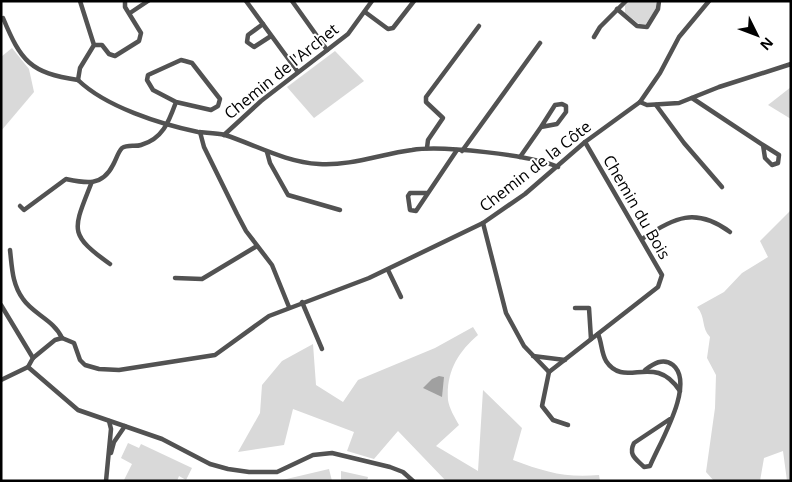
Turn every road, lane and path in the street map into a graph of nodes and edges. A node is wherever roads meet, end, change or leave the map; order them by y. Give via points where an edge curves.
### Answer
1 (80, 1) edge
2 (126, 1) edge
3 (148, 1) edge
4 (246, 1) edge
5 (292, 1) edge
6 (372, 1) edge
7 (414, 1) edge
8 (626, 1) edge
9 (660, 1) edge
10 (709, 1) edge
11 (701, 4) edge
12 (617, 9) junction
13 (365, 12) junction
14 (130, 13) junction
15 (3, 18) dead end
16 (263, 24) junction
17 (478, 26) dead end
18 (271, 36) junction
19 (594, 37) dead end
20 (540, 43) dead end
21 (94, 45) junction
22 (327, 50) junction
23 (791, 64) edge
24 (298, 72) junction
25 (78, 80) junction
26 (692, 98) junction
27 (176, 102) junction
28 (640, 102) junction
29 (656, 105) junction
30 (168, 124) junction
31 (541, 127) junction
32 (200, 132) junction
33 (224, 135) junction
34 (585, 142) junction
35 (763, 145) junction
36 (427, 148) junction
37 (460, 150) junction
38 (267, 152) junction
39 (520, 157) junction
40 (558, 167) junction
41 (90, 184) junction
42 (722, 187) dead end
43 (427, 193) junction
44 (20, 206) dead end
45 (340, 210) dead end
46 (483, 223) junction
47 (730, 232) dead end
48 (642, 240) junction
49 (257, 246) junction
50 (10, 250) dead end
51 (110, 264) dead end
52 (388, 270) junction
53 (175, 278) dead end
54 (401, 297) dead end
55 (302, 302) junction
56 (2, 305) edge
57 (289, 307) junction
58 (575, 308) dead end
59 (598, 334) junction
60 (62, 338) junction
61 (591, 339) junction
62 (322, 349) dead end
63 (533, 356) junction
64 (33, 358) junction
65 (565, 360) junction
66 (28, 367) junction
67 (645, 370) junction
68 (549, 372) junction
69 (1, 380) edge
70 (680, 391) junction
71 (670, 419) junction
72 (109, 421) junction
73 (125, 426) junction
74 (568, 426) dead end
75 (109, 458) junction
76 (106, 481) edge
77 (413, 481) edge

1 - 21 street
2 - 14 street via 125,7
3 - 14 street
4 - 16 street
5 - 22 street
6 - 13 street, Chemin de l'Archet
7 - 13 street via 393,28 388,29
8 - 12 street
9 - 12 street via 647,26 636,26
10 - 11 street, Chemin de la Côte
11 - 28 street, Chemin de la Côte
12 - 19 street
13 - 22 street, Chemin de l'Archet via 348,34
14 - 21 street via 141,33 140,41 115,56 102,45
15 - 25 street via 14,45 34,67 51,76
16 - 18 street
16 - 18 street via 248,35 247,42 254,47
17 - 36 street via 426,97 426,102 443,118 428,140
18 - 24 street
20 - 37 street
21 - 25 street via 80,68
22 - 24 street, Chemin de l'Archet
23 - 26 street
24 - 33 street, Chemin de l'Archet
25 - 30 street via 111,104
26 - 29 street
26 - 35 street
27 - 27 street via 211,110 218,106 220,99 192,63 181,60 148,75 147,80 153,90
27 - 30 street
28 - 29 street
28 - 34 street, Chemin de la Côte
29 - 42 street
30 - 32 street
30 - 41 street via 156,139 121,149 110,170
31 - 31 street via 557,124 566,112 566,106 555,105
31 - 39 street
32 - 33 street
32 - 49 street via 225,191
33 - 38 street
34 - 40 street, Chemin de la Côte
34 - 48 street, Chemin du Bois
35 - 35 street via 765,158 772,165 778,162 779,155
36 - 37 street
36 - 38 street via 372,160 319,164
37 - 39 street
37 - 43 street
38 - 45 street via 288,195
39 - 40 street
40 - 46 street, Chemin de la Côte
41 - 44 street via 66,179 24,210
41 - 51 street via 76,226 78,237
43 - 43 street via 416,211 410,210 410,193
46 - 52 street, Chemin de la Côte
46 - 63 street via 506,313
47 - 48 street via 715,221 689,218 669,223
48 - 59 street, Chemin du Bois via 662,275 658,287
49 - 53 street via 202,279
49 - 57 street via 272,265
50 - 60 street via 13,279 24,300 48,320
52 - 54 street
52 - 55 street, Chemin de la Côte
55 - 57 street, Chemin de la Côte
55 - 62 street
56 - 64 street
57 - 60 street, Chemin de la Côte via 269,316 215,355 119,370 86,365 80,360 74,343
58 - 61 street via 589,308
59 - 61 street, Chemin du Bois
59 - 67 street via 604,358 615,370 629,374
60 - 64 street
61 - 65 street, Chemin du Bois
63 - 65 street
63 - 68 street
64 - 66 street
65 - 68 street, Chemin du Bois
66 - 69 street
66 - 72 street via 78,410
67 - 70 street via 666,375
67 - 70 street via 654,363 669,362 679,373
68 - 74 street via 542,406 553,420
70 - 71 street
71 - 71 street via 634,443 632,455 644,467 650,466
72 - 73 street
72 - 75 street
73 - 75 street via 114,442
73 - 77 street via 228,469 277,472 312,454 332,453 390,467
75 - 76 street

